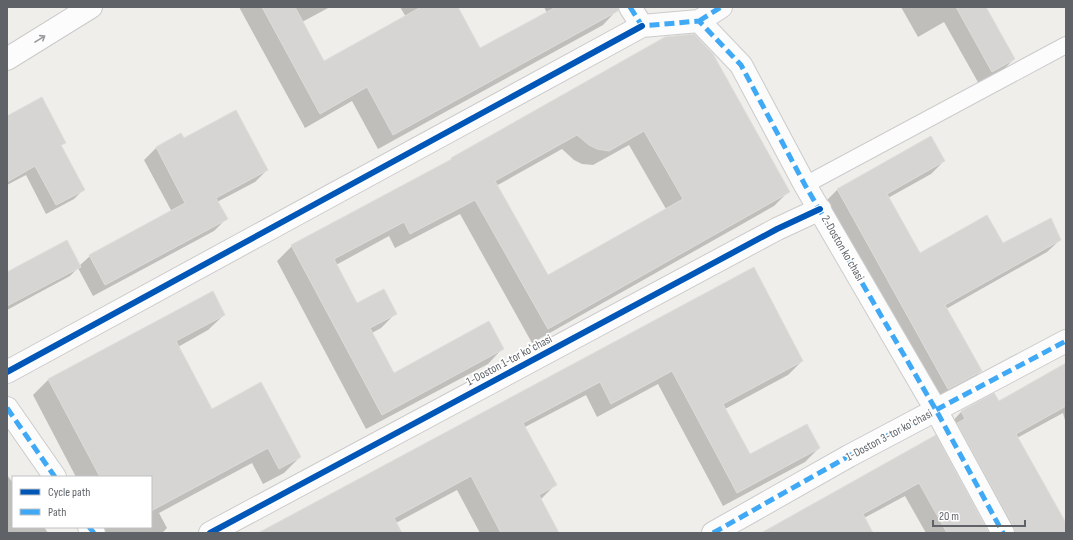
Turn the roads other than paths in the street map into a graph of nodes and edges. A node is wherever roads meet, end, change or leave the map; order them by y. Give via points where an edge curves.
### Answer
1 (91, 7) edge
2 (630, 7) edge
3 (721, 7) edge
4 (699, 21) junction
5 (642, 26) junction
6 (1066, 45) edge
7 (7, 59) edge
8 (805, 185) junction
9 (820, 209) junction
10 (1066, 341) edge
11 (7, 372) edge
12 (7, 408) edge
13 (936, 410) junction
14 (54, 476) edge
15 (210, 533) edge
16 (713, 533) edge
17 (1003, 533) edge

7 -> 1 street
2 - 5 street
3 - 4 street
4 - 5 street
4 - 8 street, 2-Doston koʻchasi via 741,65
5 - 11 street
6 - 8 lane
8 - 9 street, 2-Doston koʻchasi
9 - 13 street, 2-Doston koʻchasi
9 - 15 street, 1-Doston 1-tor koʻchasi via 770,233
10 - 13 street, 1-Doston 3-tor koʻchasi
12 - 14 street
13 - 16 street, 1-Doston 3-tor koʻchasi
13 - 17 street, 2-Doston koʻchasi

